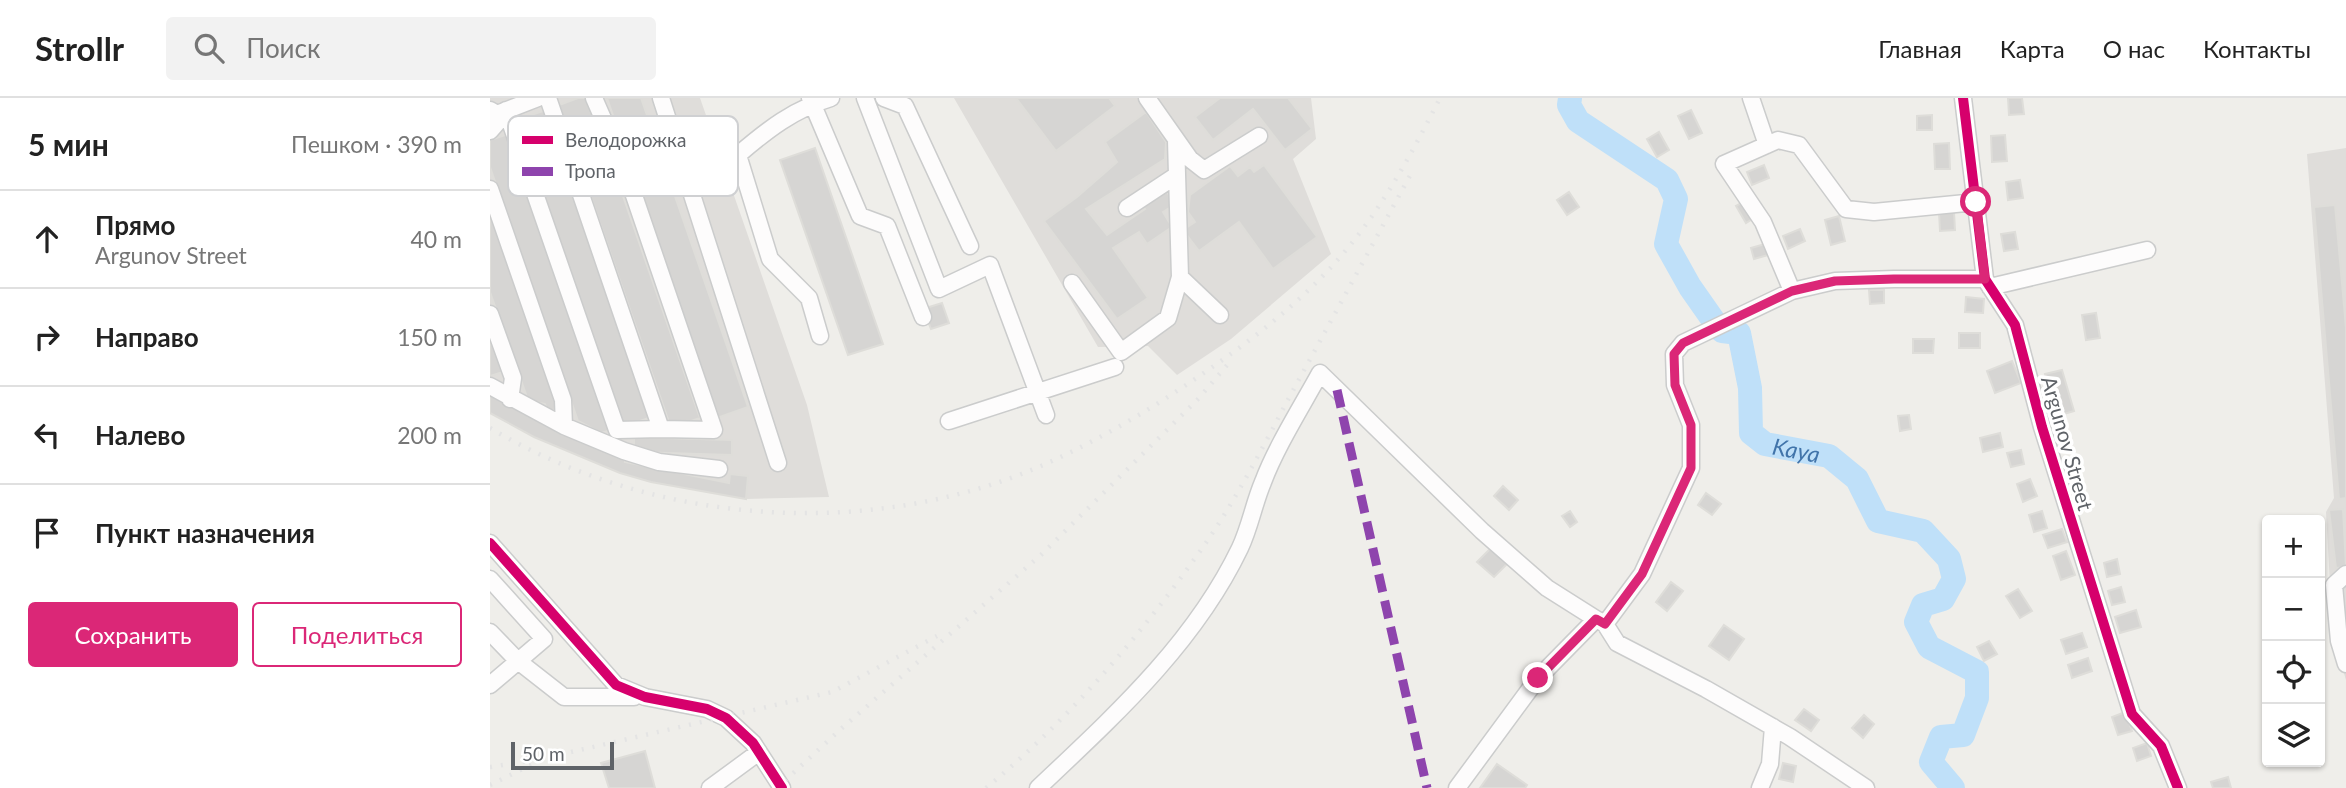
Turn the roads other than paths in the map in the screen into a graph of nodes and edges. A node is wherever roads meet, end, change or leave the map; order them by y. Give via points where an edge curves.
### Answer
1 (538, 98) edge
2 (548, 98) edge
3 (594, 98) edge
4 (661, 98) edge
5 (831, 98) edge
6 (865, 98) edge
7 (884, 98) edge
8 (1147, 98) edge
9 (1751, 98) edge
10 (1963, 98) edge
11 (811, 101) edge
12 (497, 111) edge
13 (554, 116) edge
14 (602, 116) edge
15 (667, 116) edge
16 (490, 131) edge
17 (1259, 136) dead end
18 (508, 140) edge
19 (1176, 140) junction
20 (1767, 145) junction
21 (1177, 175) junction
22 (490, 189) edge
23 (529, 196) edge
24 (581, 196) edge
25 (634, 196) edge
26 (692, 196) edge
27 (1976, 202) junction
28 (1127, 208) dead end
29 (970, 246) dead end
30 (2147, 250) dead end
31 (1180, 276) junction
32 (1072, 283) dead end
33 (1987, 283) junction
34 (1792, 291) junction
35 (490, 314) edge
36 (1220, 315) dead end
37 (923, 317) dead end
38 (820, 336) dead end
39 (1115, 367) dead end
40 (490, 386) edge
41 (1037, 392) junction
42 (510, 399) junction
43 (1046, 415) dead end
44 (949, 421) dead end
45 (564, 426) junction
46 (661, 429) junction
47 (617, 430) junction
48 (617, 448) junction
49 (778, 463) dead end
50 (719, 469) dead end
51 (490, 543) edge
52 (2346, 574) edge
53 (490, 579) edge
54 (1600, 621) junction
55 (490, 632) edge
56 (517, 661) junction
57 (2346, 664) edge
58 (490, 685) edge
59 (645, 697) junction
60 (1773, 727) junction
61 (759, 752) junction
62 (709, 788) edge
63 (782, 788) edge
64 (1038, 788) edge
65 (1457, 788) edge
66 (1760, 788) edge
67 (1866, 788) edge
68 (2178, 788) edge

1 - 12 street
2 - 13 street
3 - 14 street
4 - 15 street
5 - 11 street
6 - 41 street via 939,289 990,265
7 - 29 street via 905,106
8 - 19 street
9 - 20 street
10 - 27 street, Argunov Street
11 - 37 street via 860,216 887,226
11 - 38 street via 738,155 770,259 809,298
12 - 16 street via 497,123
12 - 18 street
17 - 19 street via 1205,170
19 - 21 street
20 - 27 street via 1779,140 1799,145 1846,209 1874,212
20 - 34 street via 1724,164 1763,222
21 - 28 street
21 - 31 street
22 - 45 street via 564,400
23 - 47 street
24 - 46 street
25 - 46 street via 714,430
26 - 49 street
27 - 33 street, Argunov Street
30 - 33 street
31 - 32 street via 1168,318 1121,352
31 - 36 street
33 - 34 street via 1835,281
33 - 68 street, Argunov Street via 2015,325 2042,427 2132,714 2161,747
34 - 54 street via 1683,343 1674,354 1675,385 1691,425 1691,468 1642,574
35 - 42 street via 513,378
39 - 41 street
40 - 42 street
41 - 43 street
41 - 44 street
42 - 45 street
45 - 48 street
46 - 47 street
47 - 48 street
48 - 50 street via 659,462
51 - 59 street via 616,685
52 - 57 street via 2334,585
53 - 56 street via 544,639
54 - 60 street via 1617,643
54 - 64 street via 1547,588 1320,373 1263,480 1241,547 1206,604 1167,661
54 - 65 street via 1538,678
55 - 56 street
56 - 58 street
56 - 59 street via 564,697
59 - 61 street via 707,709 723,717
60 - 66 street via 1770,764
60 - 67 street
61 - 62 street
61 - 63 street

